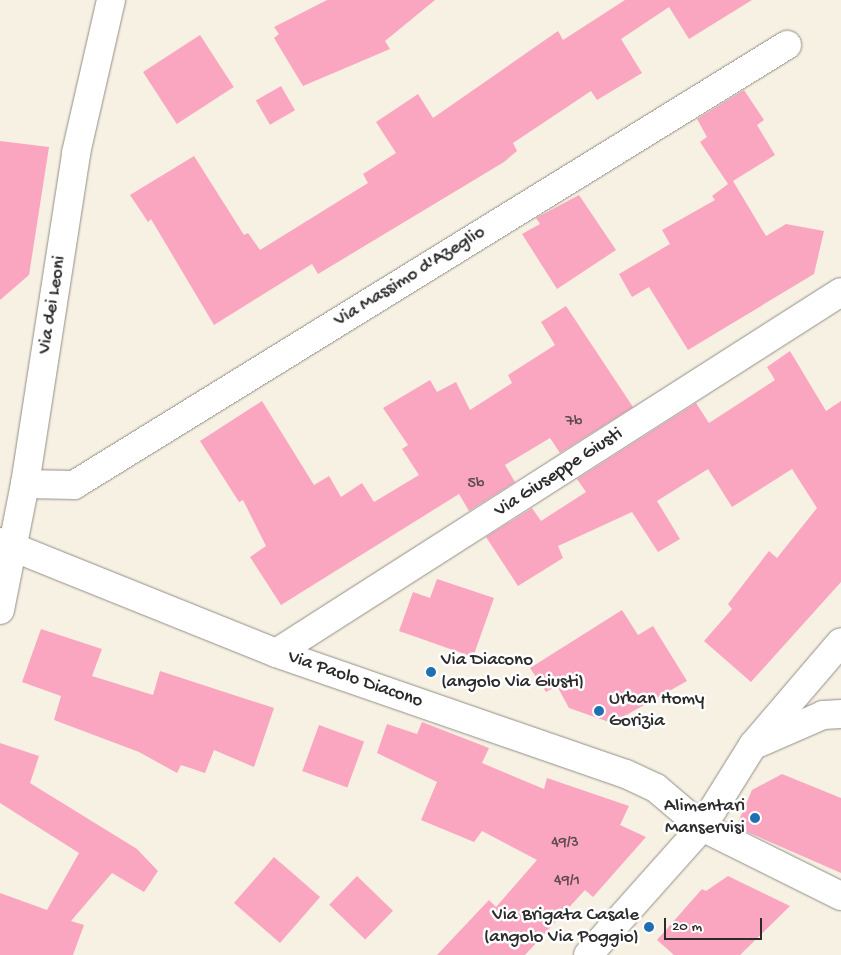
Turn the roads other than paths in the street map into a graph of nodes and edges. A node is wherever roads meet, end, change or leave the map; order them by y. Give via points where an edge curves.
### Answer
1 (111, 0) edge
2 (788, 44) dead end
3 (841, 292) edge
4 (25, 484) junction
5 (7, 545) edge
6 (0, 610) edge
7 (841, 642) edge
8 (276, 653) junction
9 (841, 714) edge
10 (753, 745) junction
11 (702, 826) junction
12 (841, 896) edge
13 (588, 955) edge

1 - 4 street, Via dei Leoni via 76,153
2 - 4 street, Via Massimo d'Azeglio via 74,485
3 - 8 street, Via Giuseppe Giusti
4 - 5 street, Via dei Leoni
5 - 6 street, Via dei Leoni
5 - 8 street, Via Paolo Diacono
7 - 10 street
8 - 11 street, Via Paolo Diacono via 626,774 656,788
9 - 10 street via 823,714
10 - 11 street
11 - 12 street, Via Paolo Diacono
11 - 13 street

